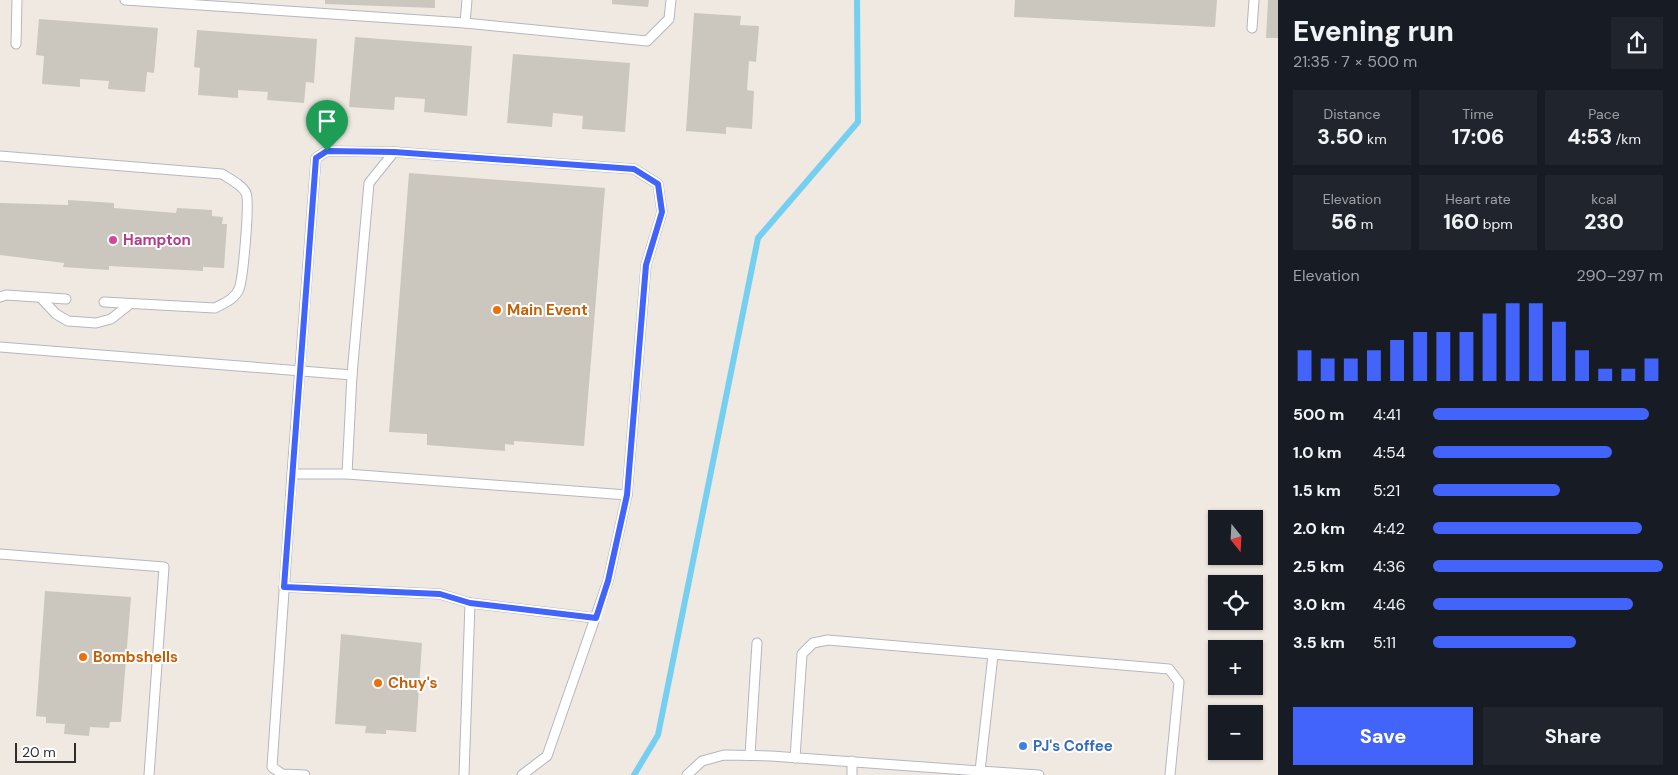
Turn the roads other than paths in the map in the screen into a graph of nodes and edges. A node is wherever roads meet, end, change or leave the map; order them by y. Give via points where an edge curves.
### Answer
1 (16, 0) edge
2 (125, 0) edge
3 (467, 0) edge
4 (671, 0) edge
5 (1254, 0) edge
6 (465, 23) junction
7 (1252, 28) dead end
8 (16, 44) dead end
9 (394, 152) junction
10 (0, 156) edge
11 (0, 297) edge
12 (41, 298) junction
13 (66, 299) dead end
14 (104, 302) dead end
15 (130, 304) junction
16 (0, 347) edge
17 (300, 371) junction
18 (352, 375) junction
19 (292, 474) junction
20 (347, 474) junction
21 (627, 495) junction
22 (0, 554) edge
23 (284, 587) junction
24 (470, 603) junction
25 (596, 618) junction
26 (757, 644) dead end
27 (992, 654) junction
28 (750, 755) junction
29 (795, 758) junction
30 (852, 762) junction
31 (980, 771) junction
32 (149, 775) edge
33 (305, 775) edge
34 (464, 775) edge
35 (522, 775) edge
36 (687, 775) edge
37 (852, 775) edge
38 (1039, 775) edge
39 (1170, 775) edge

1 - 8 lane
2 - 6 lane
3 - 6 lane
4 - 6 lane via 670,19 647,41
5 - 7 lane
9 - 17 lane via 327,151 316,158
9 - 18 lane via 369,183
9 - 21 lane via 634,169 658,184 662,212 646,265
10 - 15 lane via 222,174 246,193 248,212 239,289 231,300 215,308
11 - 12 lane
12 - 13 lane
12 - 15 lane via 68,321 96,324 111,319
14 - 15 lane
16 - 17 lane
17 - 18 lane
17 - 19 lane
18 - 20 lane
19 - 20 lane
19 - 23 lane
20 - 21 lane
21 - 25 lane via 608,581
22 - 32 lane via 164,566
23 - 24 lane via 440,594
23 - 33 lane via 272,767 282,774
24 - 25 lane
24 - 34 lane
25 - 35 lane via 547,756
26 - 28 lane
27 - 29 lane via 828,640 813,642 802,654
27 - 31 lane
27 - 39 lane via 1169,669 1179,682
28 - 29 lane
28 - 36 lane via 724,755 702,761
29 - 30 lane
30 - 31 lane
30 - 37 lane
31 - 38 lane

